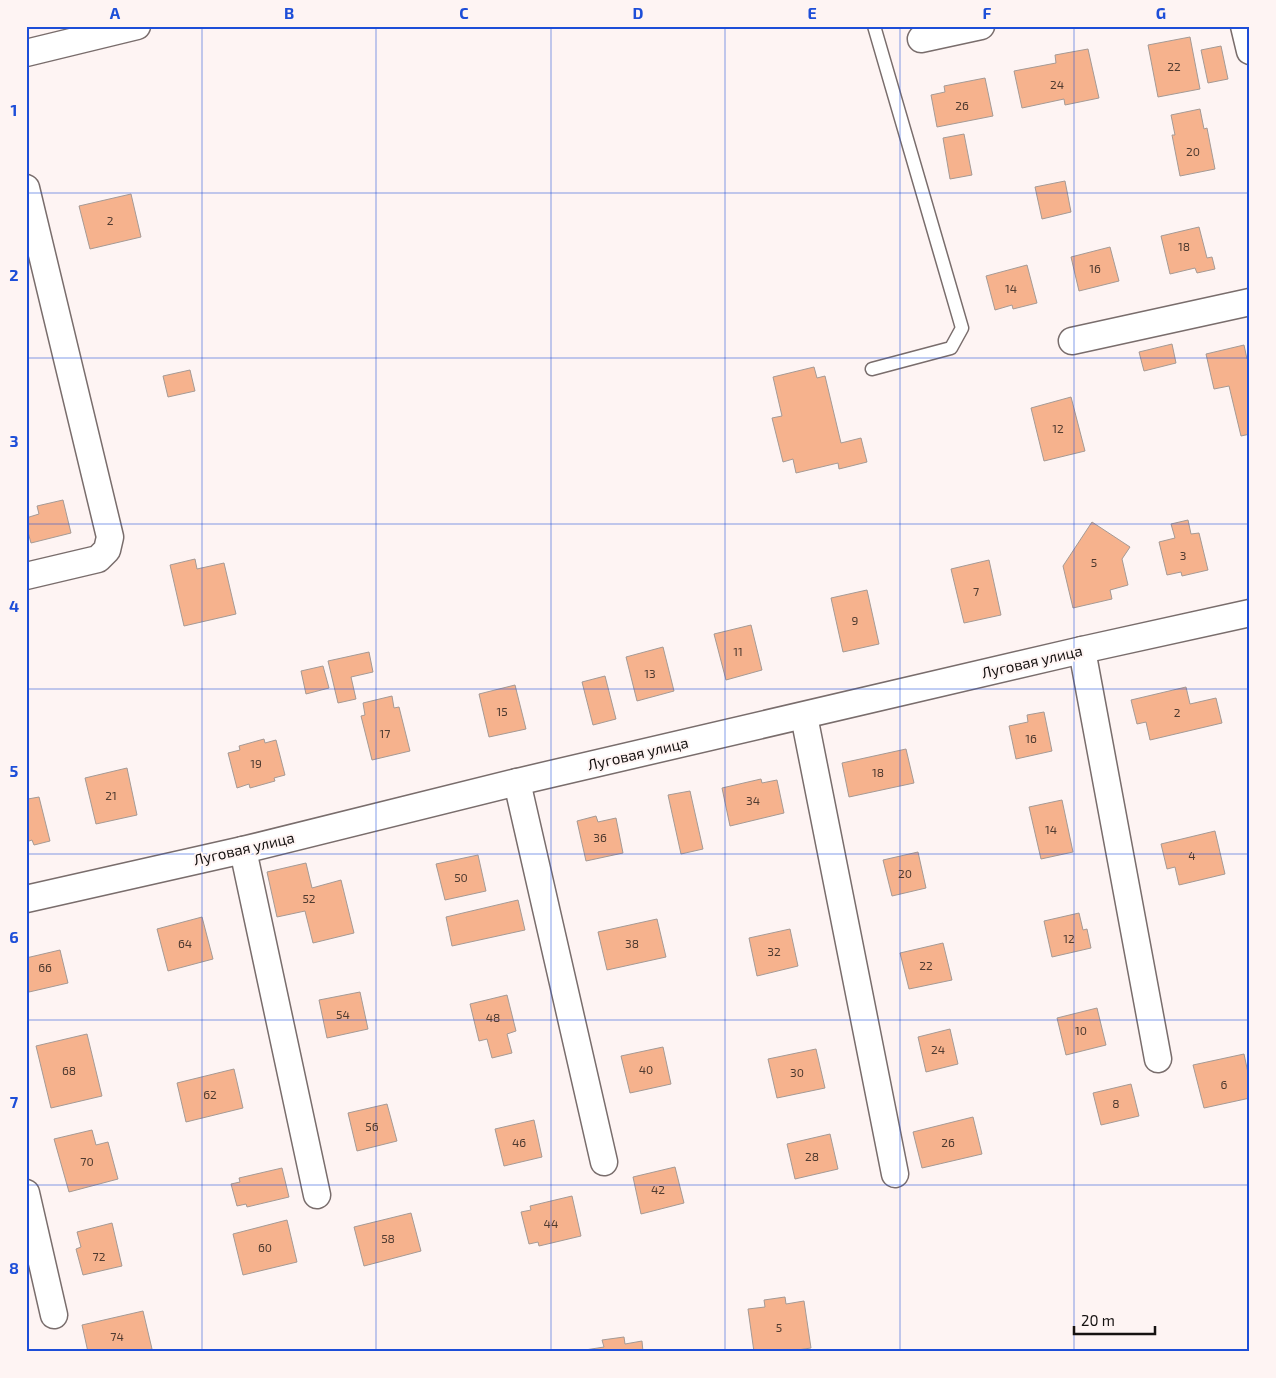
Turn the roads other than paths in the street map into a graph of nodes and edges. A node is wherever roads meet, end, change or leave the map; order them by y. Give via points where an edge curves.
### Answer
1 (138, 26) edge
2 (874, 26) edge
3 (981, 26) edge
4 (1244, 26) edge
5 (922, 39) dead end
6 (1250, 50) edge
7 (26, 53) edge
8 (26, 188) edge
9 (34, 258) edge
10 (1250, 302) edge
11 (1072, 341) dead end
12 (872, 369) dead end
13 (26, 576) edge
14 (1250, 613) edge
15 (1082, 650) junction
16 (804, 716) junction
17 (517, 782) junction
18 (242, 850) junction
19 (26, 899) edge
20 (1158, 1059) dead end
21 (604, 1162) dead end
22 (895, 1174) dead end
23 (26, 1193) edge
24 (317, 1194) dead end
25 (54, 1315) dead end

1 - 7 street
2 - 12 lane via 962,328 951,348
3 - 5 street
4 - 6 street
8 - 9 street
9 - 13 street via 110,537 107,550 98,559
10 - 11 street
14 - 15 street, Луговая улица
15 - 16 street, Луговая улица
15 - 20 street
16 - 17 street, Луговая улица
16 - 22 street
17 - 18 street, Луговая улица
17 - 21 street
18 - 19 street, Луговая улица
18 - 24 street
23 - 25 street

